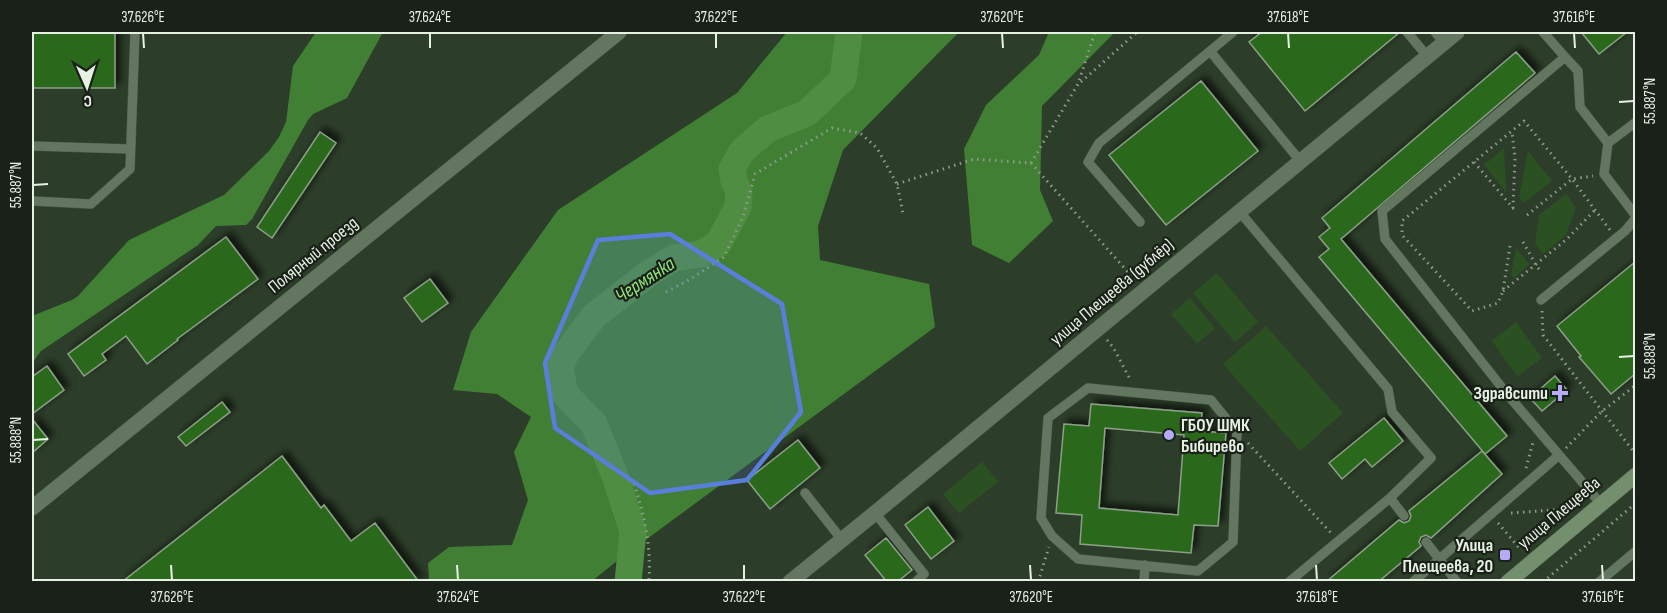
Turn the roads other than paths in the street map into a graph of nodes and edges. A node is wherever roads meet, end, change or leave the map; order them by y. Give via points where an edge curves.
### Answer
1 (135, 32) edge
2 (619, 32) edge
3 (1233, 32) edge
4 (1407, 32) edge
5 (1457, 32) edge
6 (1543, 32) edge
7 (1439, 37) edge
8 (1210, 51) junction
9 (1427, 56) junction
10 (1565, 57) junction
11 (1635, 122) edge
12 (1608, 143) junction
13 (32, 146) edge
14 (130, 149) junction
15 (1301, 162) junction
16 (32, 201) edge
17 (1239, 212) junction
18 (1634, 221) edge
19 (1140, 222) dead end
20 (1541, 300) road end
21 (1559, 455) junction
22 (1635, 475) edge
23 (805, 493) dead end
24 (1390, 498) junction
25 (1601, 504) junction
26 (32, 508) edge
27 (875, 513) junction
28 (1404, 516) dead end
29 (842, 540) junction
30 (1426, 542) dead end
31 (1635, 551) edge
32 (1440, 559) junction
33 (1145, 565) junction
34 (790, 582) edge
35 (916, 582) edge
36 (1143, 582) edge
37 (1289, 582) edge
38 (1413, 582) edge
39 (1457, 582) edge
40 (1508, 582) edge
41 (1599, 582) edge

1 - 14 lane
2 - 26 street, Полярный проезд
3 - 8 lane
4 - 9 lane
5 - 7 street, улица Плещеева (дублёр)
6 - 10 lane
7 - 9 street, улица Плещеева (дублёр)
8 - 15 lane
8 - 19 lane via 1099,143 1088,162
9 - 15 street, улица Плещеева (дублёр)
10 - 12 lane via 1578,72 1580,107
10 - 21 lane via 1382,211 1385,239
11 - 12 lane
12 - 18 lane via 1604,174
13 - 14 lane
14 - 16 lane via 130,169 92,204
15 - 17 street, улица Плещеева (дублёр)
17 - 24 lane via 1388,389 1392,412 1431,458
17 - 27 street, улица Плещеева (дублёр)
18 - 20 lane
21 - 25 lane
21 - 32 lane
22 - 25 main road, улица Плещеева
23 - 29 lane
24 - 28 lane
24 - 37 lane
25 - 40 main road, улица Плещеева
27 - 29 street, улица Плещеева (дублёр)
27 - 35 lane via 924,574
29 - 34 street, улица Плещеева (дублёр)
30 - 32 lane
31 - 41 lane
32 - 38 lane
32 - 39 lane
33 - 33 lane via 1198,571 1233,542 1237,432 1211,400 1088,388 1048,418 1041,518 1052,536 1078,559
33 - 36 lane

